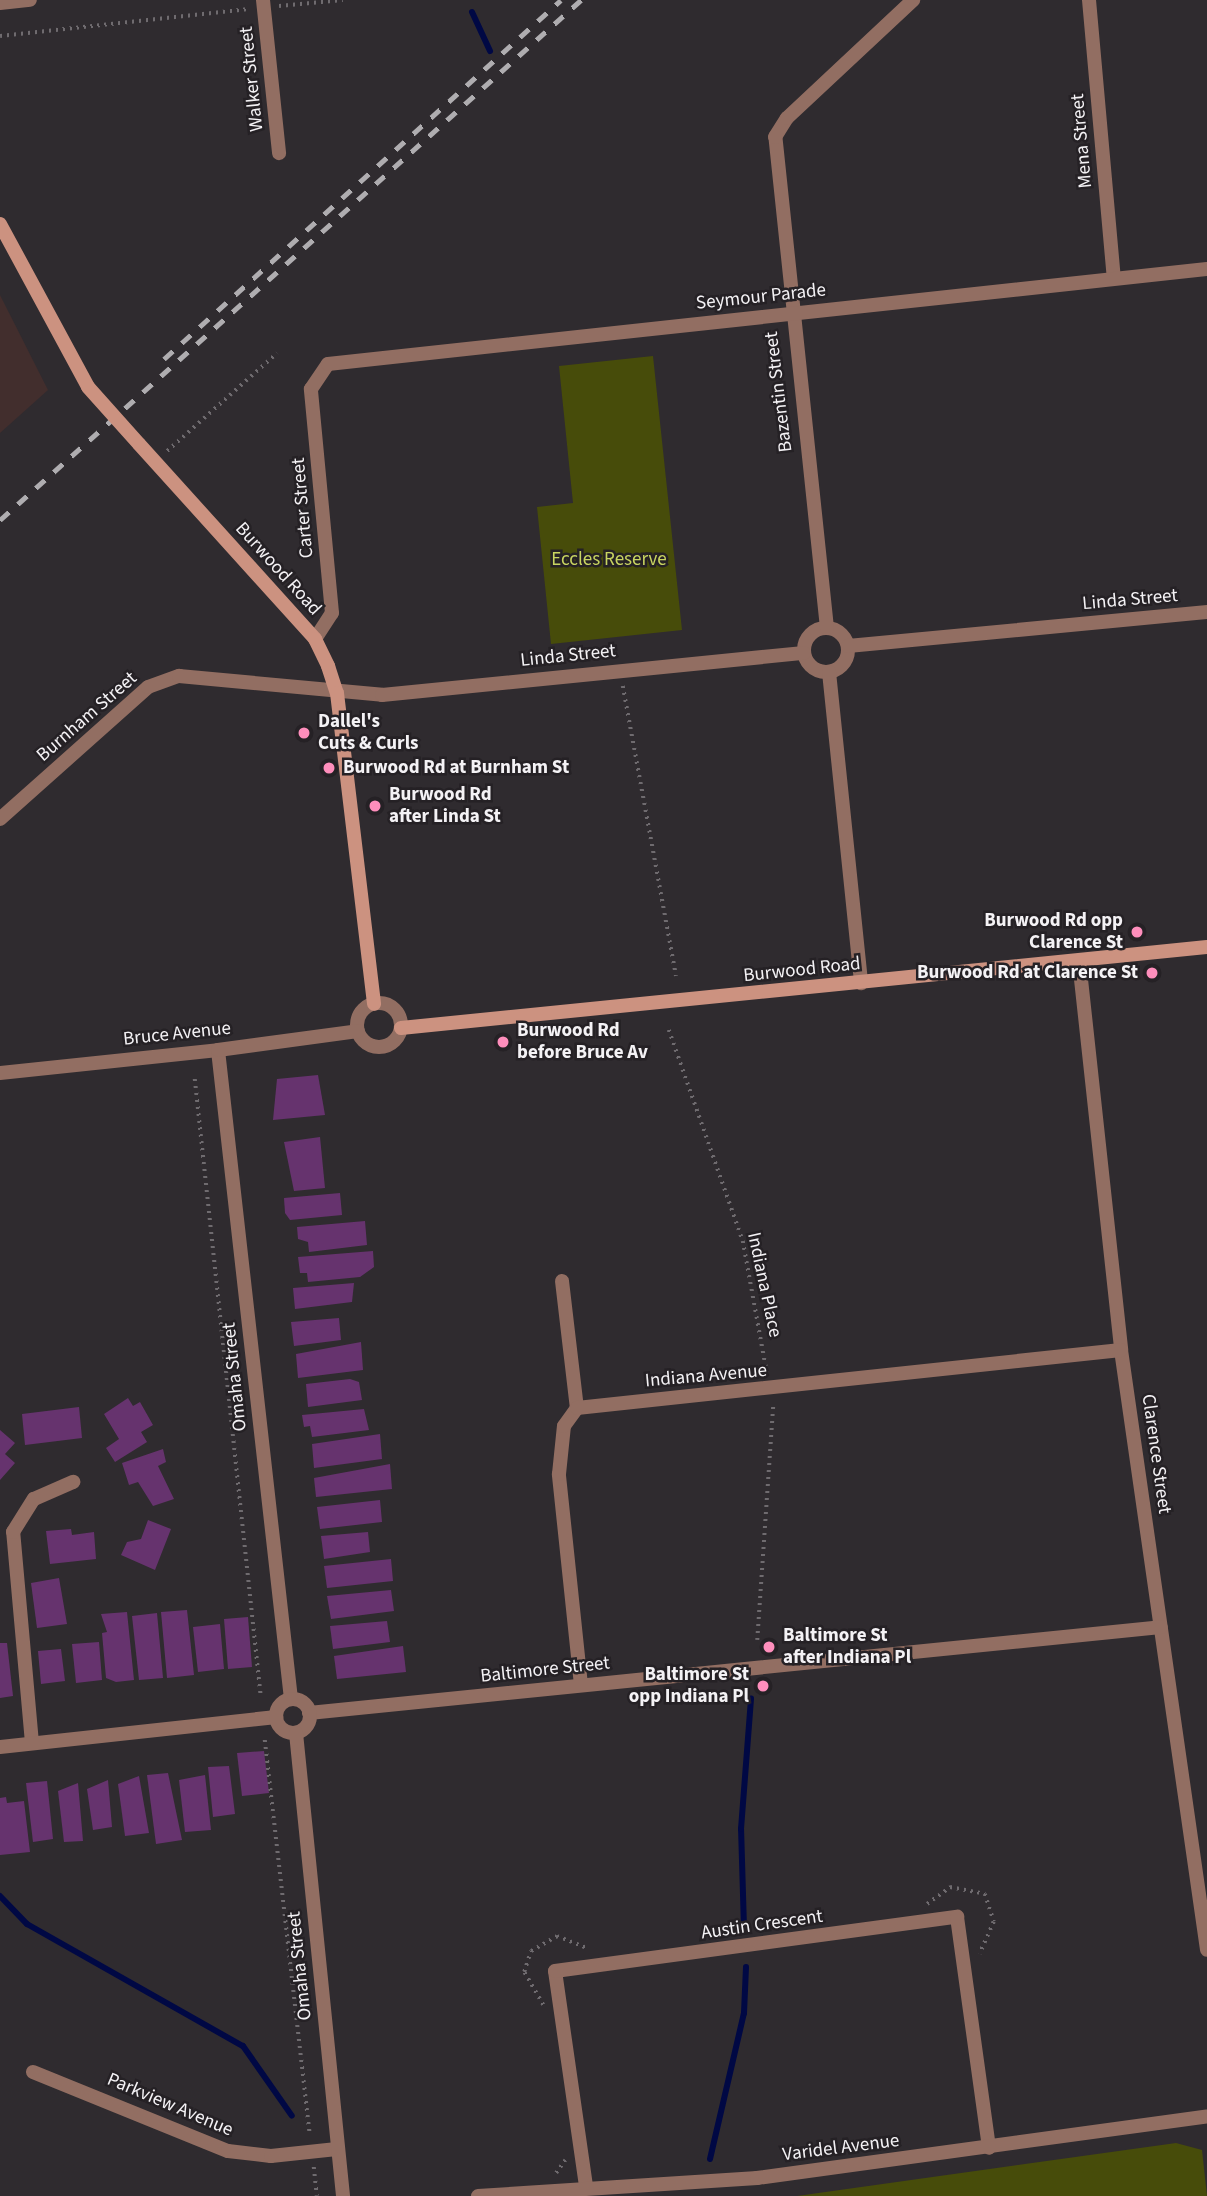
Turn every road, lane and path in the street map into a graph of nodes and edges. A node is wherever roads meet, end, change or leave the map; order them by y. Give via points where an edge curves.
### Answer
1 (30, 0) edge
2 (343, 0) edge
3 (913, 0) edge
4 (1088, 0) edge
5 (0, 3) edge
6 (263, 4) edge
7 (0, 36) edge
8 (279, 153) dead end
9 (0, 224) edge
10 (1207, 269) edge
11 (1114, 278) junction
12 (789, 314) junction
13 (277, 353) dead end
14 (321, 370) joint
15 (167, 451) dead end
16 (1207, 612) edge
17 (827, 628) junction
18 (315, 639) junction
19 (848, 646) junction
20 (804, 653) junction
21 (620, 669) junction
22 (829, 673) junction
23 (337, 693) junction
24 (0, 819) edge
25 (1207, 947) edge
26 (1079, 961) junction
27 (676, 976) dead end
28 (861, 983) junction
29 (374, 1004) junction
30 (401, 1028) junction
31 (669, 1030) dead end
32 (358, 1031) junction
33 (218, 1050) junction
34 (0, 1073) edge
35 (195, 1079) dead end
36 (562, 1281) dead end
37 (1121, 1350) junction
38 (770, 1389) junction
39 (577, 1408) junction
40 (73, 1482) dead end
41 (1161, 1627) junction
42 (757, 1640) dead end
43 (580, 1685) junction
44 (261, 1697) dead end
45 (291, 1699) junction
46 (309, 1713) junction
47 (276, 1717) junction
48 (296, 1732) junction
49 (265, 1740) dead end
50 (32, 1743) junction
51 (0, 1746) edge
52 (919, 1908) dead end
53 (1207, 1950) edge
54 (595, 1951) dead end
55 (982, 1970) dead end
56 (548, 2012) dead end
57 (33, 2072) dead end
58 (1207, 2116) edge
59 (564, 2145) dead end
60 (989, 2148) junction
61 (337, 2149) junction
62 (312, 2151) junction
63 (547, 2175) dead end
64 (586, 2186) junction
65 (317, 2196) edge
66 (344, 2196) edge
67 (478, 2196) edge

1 - 5 street
2 - 6 path
3 - 12 street, Bazentin Street via 787,118 775,137
4 - 11 street, Mena Street
6 - 7 path
6 - 8 street, Walker Street
9 - 18 main road, Burwood Road, bridge via 88,387
10 - 11 street, Seymour Parade
11 - 12 street, Seymour Parade
12 - 14 street, Seymour Parade via 339,360
12 - 17 street, Bazentin Street
13 - 15 path
14 - 18 street, Carter Street via 312,404 332,613
16 - 19 street, Linda Street
17 - 19 street via 840,632
17 - 20 street via 810,634
18 - 23 main road, Burwood Road
19 - 22 street via 846,660
20 - 21 street, Linda Street
20 - 22 street via 810,666
21 - 23 street, Linda Street via 382,695
21 - 27 path
22 - 28 street
23 - 24 street, Burnham Street via 179,676 148,687
23 - 29 main road, Burwood Road
25 - 26 main road, Burwood Road
26 - 28 main road, Burwood Road
26 - 37 street, Clarence Street
28 - 30 main road, Burwood Road
29 - 30 street via 393,1007
29 - 32 street via 360,1013
30 - 32 street via 396,1041 382,1048 369,1046
31 - 38 path, Indiana Place via 743,1241
32 - 33 street, Bruce Avenue
33 - 34 street, Bruce Avenue
33 - 45 street, Omaha Street
35 - 44 path
36 - 39 street
37 - 38 street, Indiana Avenue
37 - 41 street, Clarence Street
38 - 39 street, Indiana Avenue
38 - 42 path, Indiana Place
39 - 43 street via 564,1426 559,1474
40 - 50 street via 34,1499 13,1532
41 - 43 street, Baltimore Street
41 - 53 street, Clarence Street
43 - 46 street, Baltimore Street
45 - 46 street
45 - 47 street
46 - 48 street
47 - 48 street via 285,1731
47 - 50 street
48 - 61 street, Omaha Street
49 - 62 path
50 - 51 street
52 - 55 path via 950,1887 985,1894 994,1922 980,1953
54 - 56 path via 557,1936 531,1951 524,1972 527,1987
57 - 62 street, Parkview Avenue via 228,2151
58 - 60 street, Varidel Avenue
59 - 63 path via 563,2168
60 - 64 street, Varidel Avenue via 757,2178
60 - 64 street, Austin Crescent via 957,1917 555,1971
61 - 62 street, Parkview Avenue
61 - 66 street, Omaha Street
62 - 65 path
64 - 67 street, Varidel Avenue

